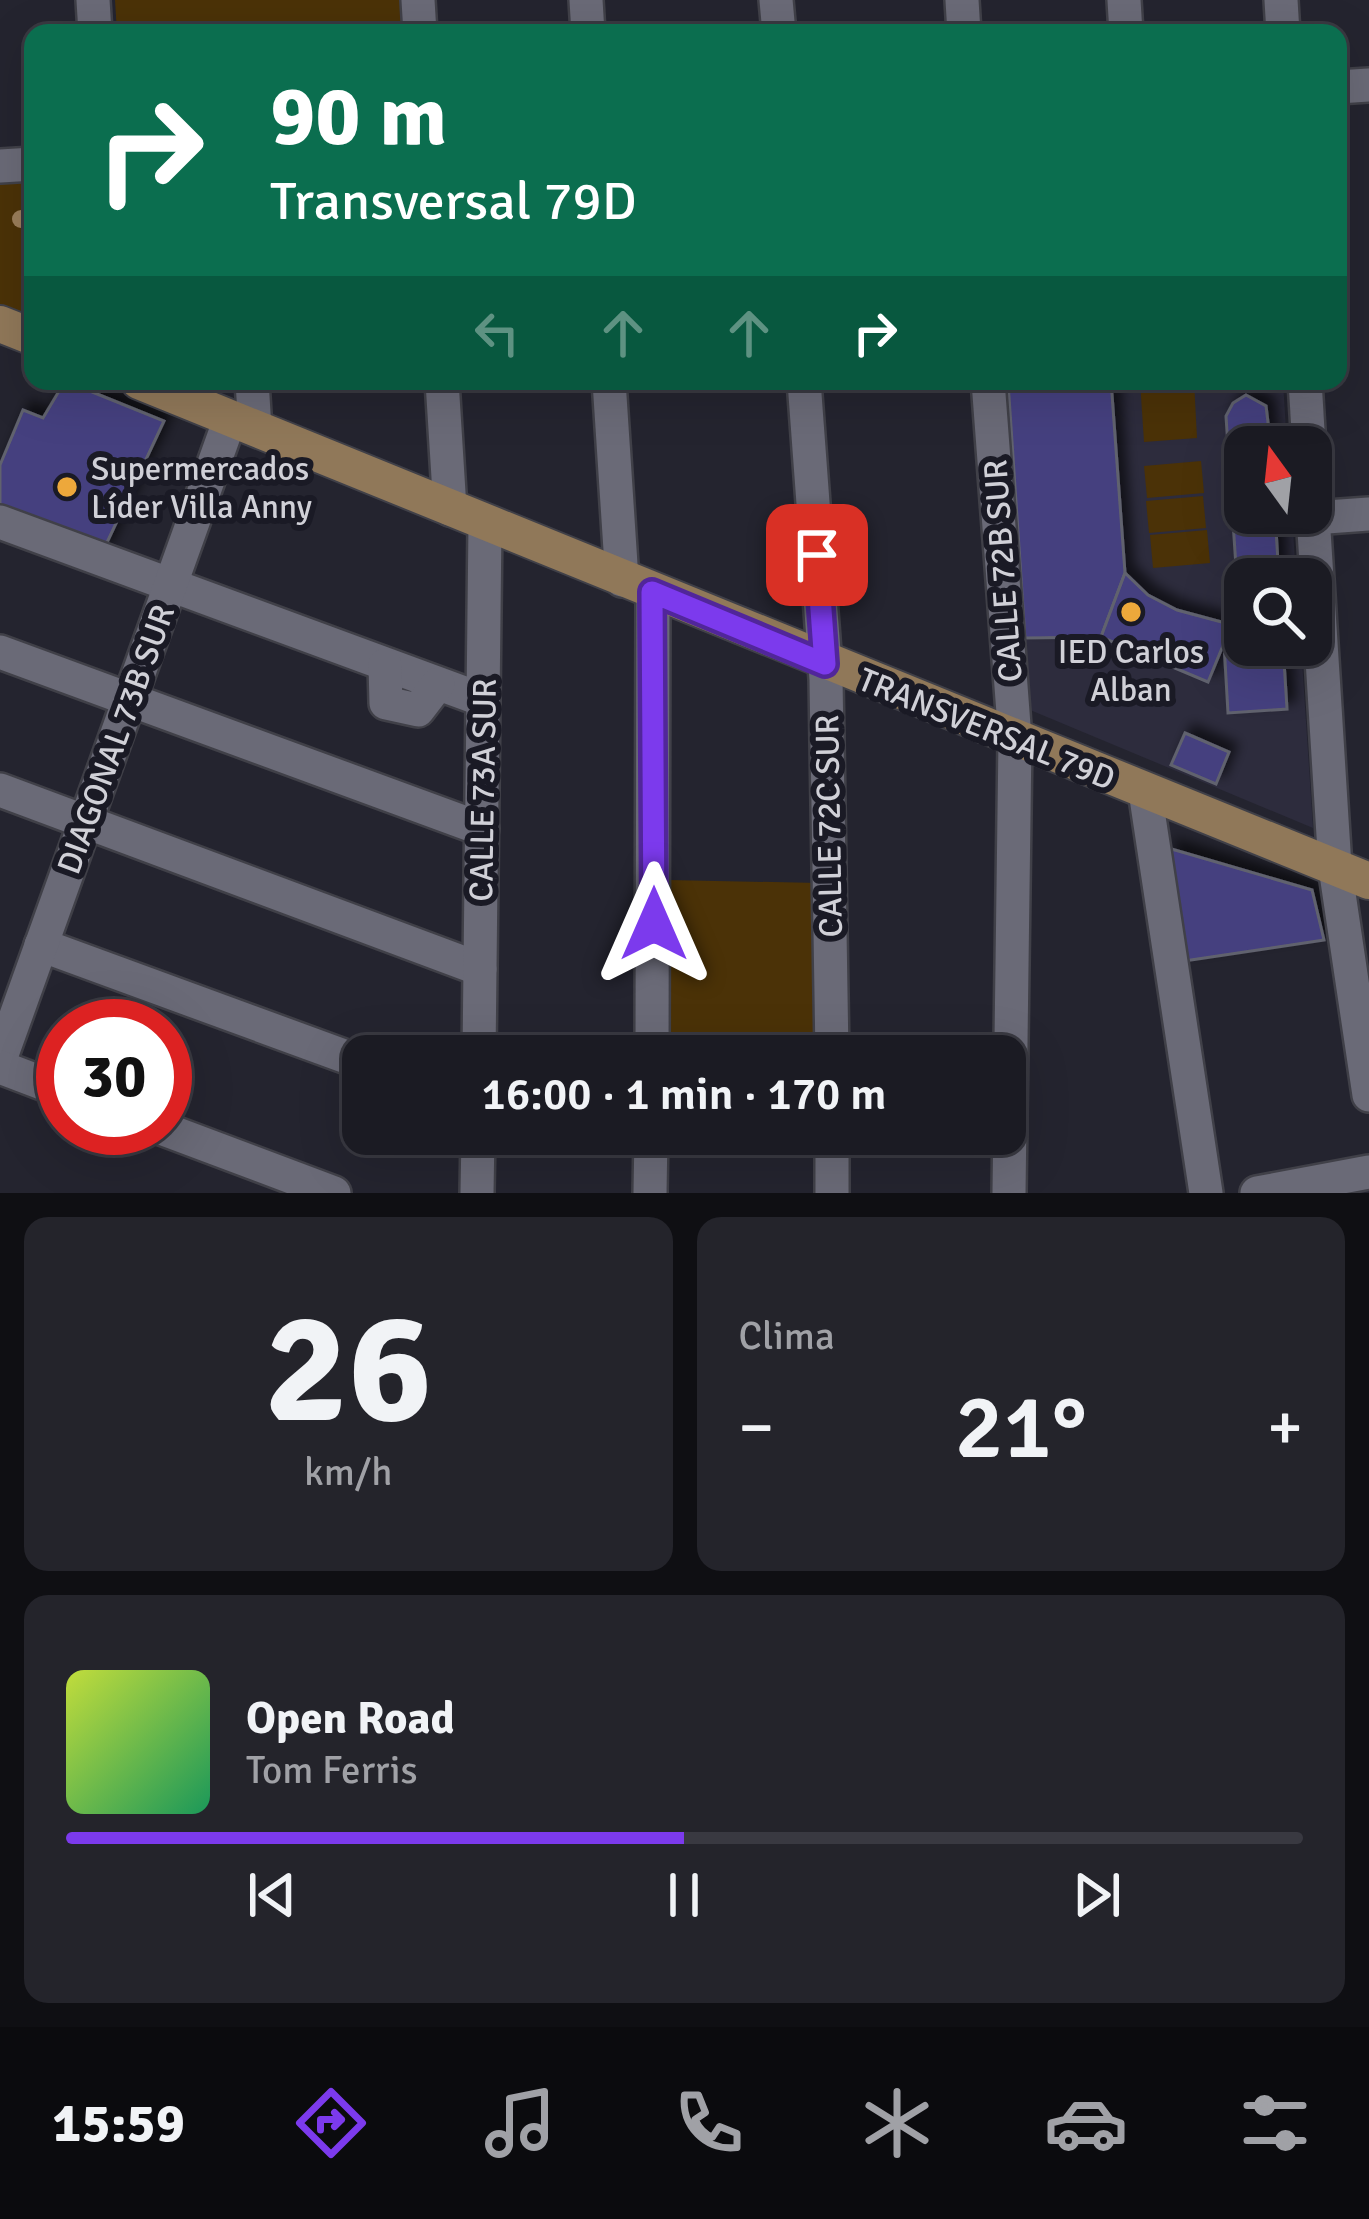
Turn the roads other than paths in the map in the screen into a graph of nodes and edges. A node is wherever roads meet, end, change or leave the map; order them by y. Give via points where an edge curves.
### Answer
1 (161, 390) edge
2 (251, 390) edge
3 (443, 390) edge
4 (610, 390) edge
5 (805, 390) edge
6 (989, 390) edge
7 (1306, 390) edge
8 (243, 424) junction
9 (1308, 426) edge
10 (450, 509) junction
11 (1369, 514) edge
12 (1332, 517) edge
13 (0, 522) edge
14 (485, 524) junction
15 (1315, 534) edge
16 (171, 582) junction
17 (637, 586) junction
18 (0, 652) edge
19 (825, 664) junction
20 (130, 699) junction
21 (483, 700) junction
22 (1015, 739) junction
23 (0, 790) edge
24 (1145, 791) junction
25 (86, 822) junction
26 (482, 829) junction
27 (1352, 874) edge
28 (41, 945) junction
29 (480, 970) junction
30 (479, 1035) edge
31 (651, 1035) edge
32 (832, 1035) edge
33 (1009, 1035) edge
34 (342, 1055) edge
35 (0, 1064) edge
36 (36, 1079) edge
37 (1369, 1095) edge
38 (192, 1140) edge
39 (478, 1155) edge
40 (651, 1155) edge
41 (832, 1155) edge
42 (1009, 1155) edge
43 (1369, 1172) edge
44 (334, 1193) edge
45 (477, 1193) edge
46 (650, 1193) edge
47 (832, 1193) edge
48 (1009, 1193) edge
49 (1206, 1193) edge
50 (1257, 1193) edge

1 - 8 main road, TRANSVERSAL 79D
2 - 8 street, DIAGONAL 73B SUR
3 - 10 street
4 - 17 street
5 - 19 street, CALLE 72C SUR
6 - 22 street, CALLE 72B SUR
7 - 9 street
8 - 10 main road, TRANSVERSAL 79D
8 - 16 street, DIAGONAL 73B SUR
10 - 14 main road, TRANSVERSAL 79D
11 - 12 street
13 - 16 street
14 - 17 main road, TRANSVERSAL 79D
14 - 21 street, CALLE 73A SUR
15 - 27 street
16 - 20 street, DIAGONAL 73B SUR
16 - 21 street
17 - 19 main road, TRANSVERSAL 79D
17 - 31 street
18 - 20 street
19 - 22 main road, TRANSVERSAL 79D
19 - 32 street, CALLE 72C SUR
20 - 25 street, DIAGONAL 73B SUR
20 - 26 street
21 - 26 street, CALLE 73A SUR
22 - 24 main road, TRANSVERSAL 79D
22 - 33 street, CALLE 72B SUR
23 - 25 street
24 - 27 main road, TRANSVERSAL 79D
24 - 49 street
25 - 28 street, DIAGONAL 73B SUR
25 - 29 street
26 - 29 street, CALLE 73A SUR
27 - 37 street
28 - 34 street
28 - 35 street, DIAGONAL 73B SUR
29 - 30 street, CALLE 73A SUR
35 - 36 street
38 - 44 street
39 - 45 street
40 - 46 street
41 - 47 street
42 - 48 street, CALLE 72B SUR
43 - 50 street

